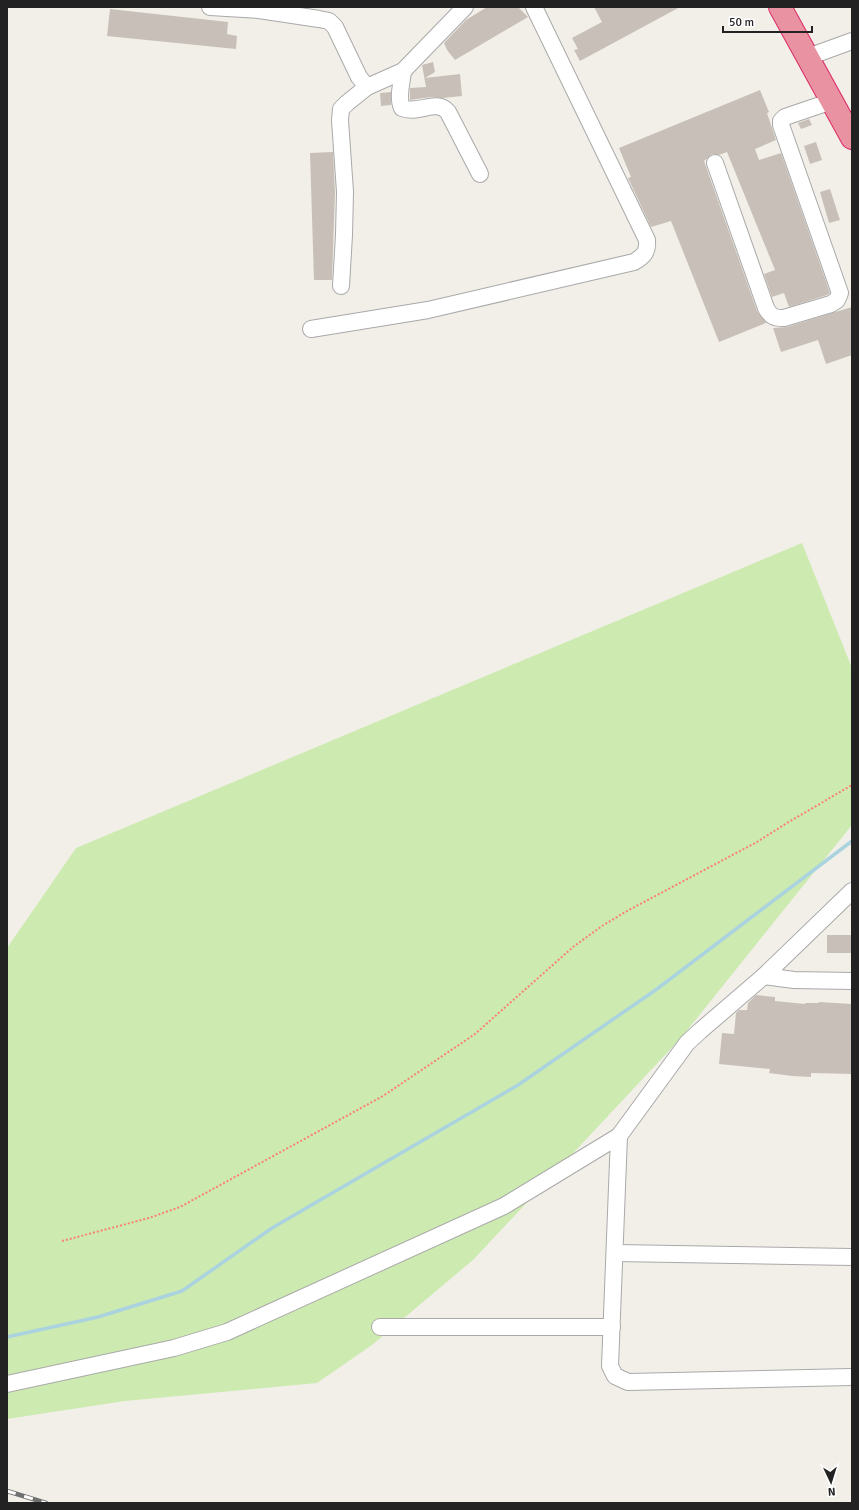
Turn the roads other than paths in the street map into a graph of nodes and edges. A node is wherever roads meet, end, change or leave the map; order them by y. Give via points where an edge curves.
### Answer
1 (210, 7) edge
2 (465, 7) edge
3 (534, 7) edge
4 (780, 7) edge
5 (852, 41) edge
6 (808, 57) junction
7 (403, 71) junction
8 (367, 87) junction
9 (832, 101) junction
10 (852, 138) edge
11 (714, 163) dead end
12 (480, 174) dead end
13 (341, 286) dead end
14 (311, 329) dead end
15 (852, 891) edge
16 (764, 976) junction
17 (852, 981) edge
18 (619, 1136) junction
19 (615, 1253) junction
20 (852, 1257) edge
21 (380, 1327) dead end
22 (612, 1327) junction
23 (852, 1377) edge
24 (7, 1384) edge

1 - 8 street via 259,10 329,21 335,27 359,77
2 - 7 street
3 - 14 street via 648,240 648,249 643,257 634,262 428,310
4 - 6 highway
5 - 6 street
6 - 9 highway
7 - 8 street
7 - 12 street via 400,97 402,108 412,110 444,107
8 - 13 street via 347,103 340,114 345,192
9 - 10 highway
9 - 11 street via 785,117 781,121 840,293 837,300 831,304 784,318 770,316
15 - 16 street
16 - 17 street via 794,980
16 - 18 street via 687,1043
18 - 19 street
18 - 24 street via 504,1206 227,1332 174,1348
19 - 20 street
19 - 22 street
21 - 22 street
22 - 23 street via 610,1366 615,1376 628,1382

